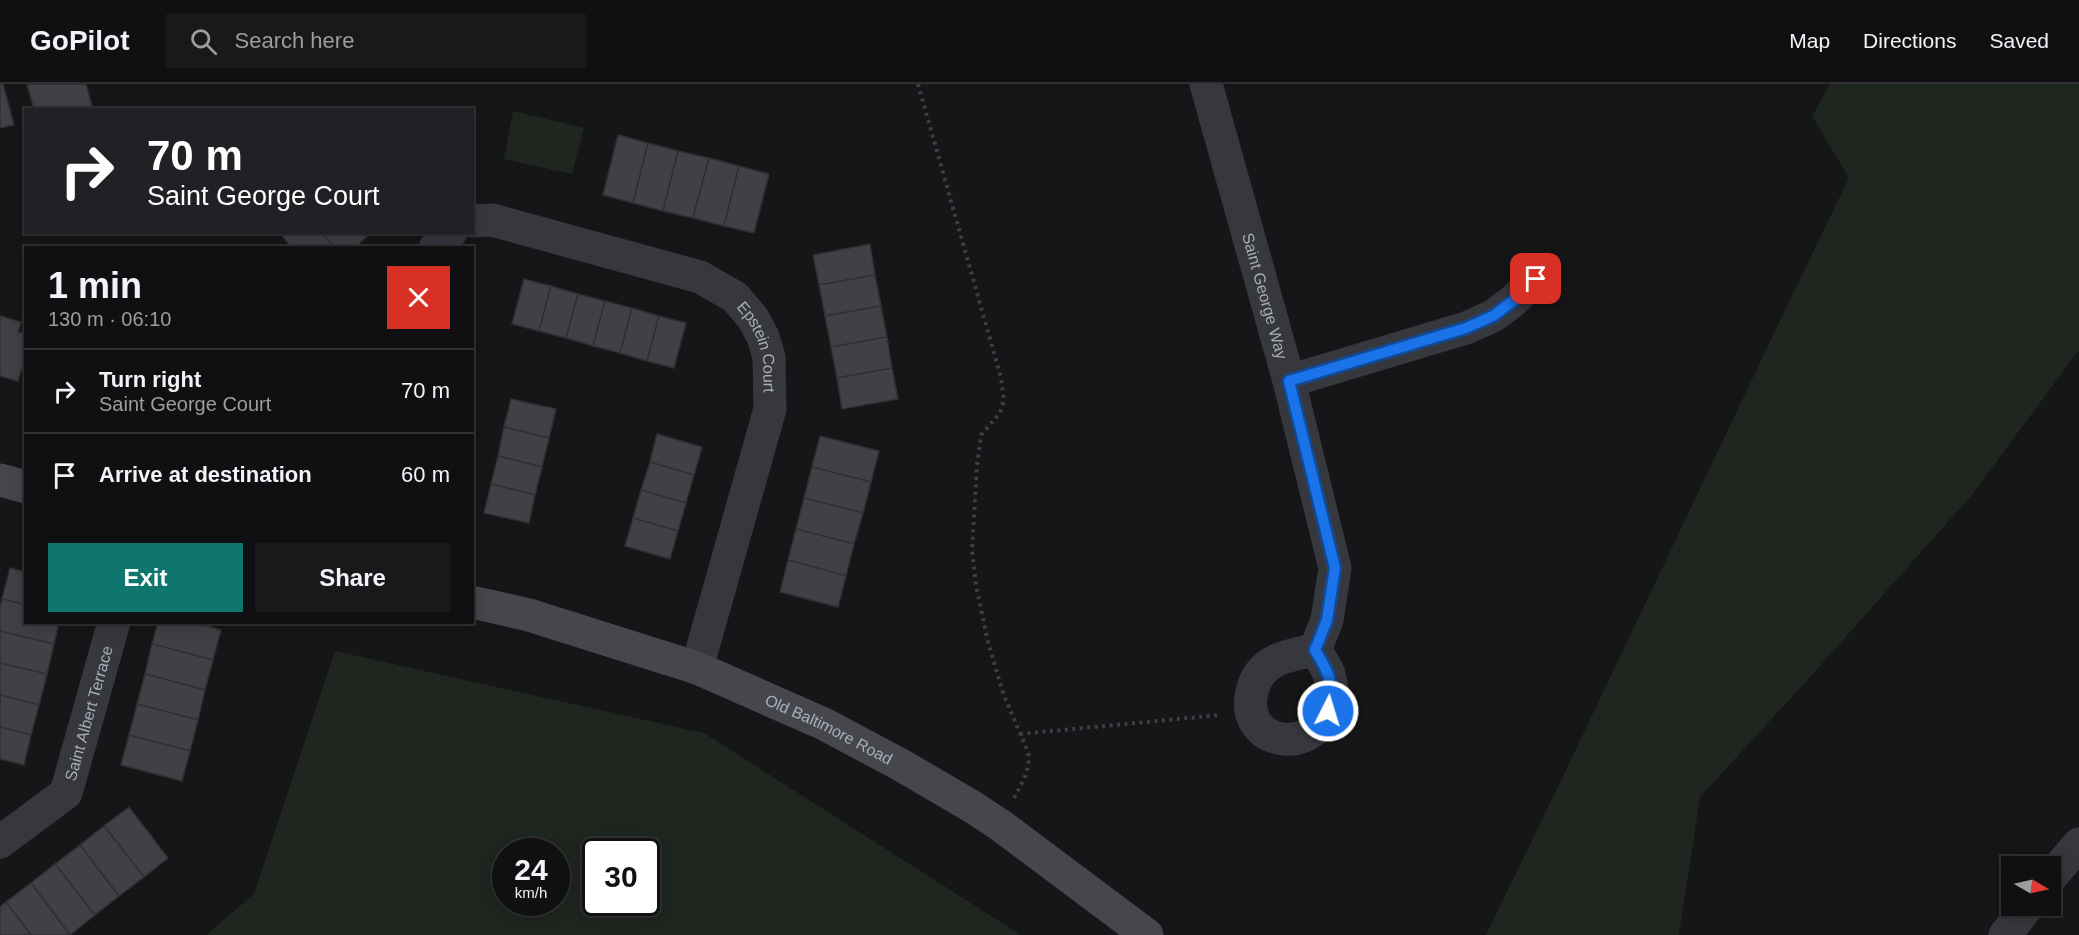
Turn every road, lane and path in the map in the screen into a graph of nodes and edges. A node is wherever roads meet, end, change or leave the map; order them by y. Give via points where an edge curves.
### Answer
1 (918, 84) edge
2 (1206, 84) edge
3 (474, 221) edge
4 (449, 234) edge
5 (437, 246) edge
6 (1536, 279) dead end
7 (1289, 381) junction
8 (0, 480) edge
9 (24, 486) edge
10 (474, 602) edge
11 (113, 624) edge
12 (1315, 650) junction
13 (697, 668) junction
14 (1250, 709) junction
15 (1020, 734) junction
16 (1000, 825) junction
17 (0, 842) edge
18 (2079, 844) edge
19 (2061, 865) edge
20 (2020, 916) edge
21 (1147, 935) edge
22 (2005, 935) edge

1 - 15 path via 1001,378 1004,400 1000,414 981,435 972,550 986,634
2 - 7 street, Saint George Way
3 - 13 street, Epstein Court via 492,220 700,277 735,297 763,337 769,357 770,409
4 - 5 street
6 - 7 street via 1493,316 1466,328
7 - 12 street, Saint George Way via 1335,568 1327,620
8 - 9 street
10 - 13 street, Old Baltimore Road via 529,615
11 - 17 street, Saint Albert Terrace via 66,793
12 - 14 street via 1286,656 1263,668 1250,696
12 - 14 street via 1329,672 1331,685 1328,711 1315,731 1294,739 1269,735 1256,725
13 - 16 street, Old Baltimore Road via 824,724
14 - 15 path via 1207,717
15 - 16 path via 1030,762
16 - 21 street, Old Baltimore Road
18 - 19 street
20 - 22 street

